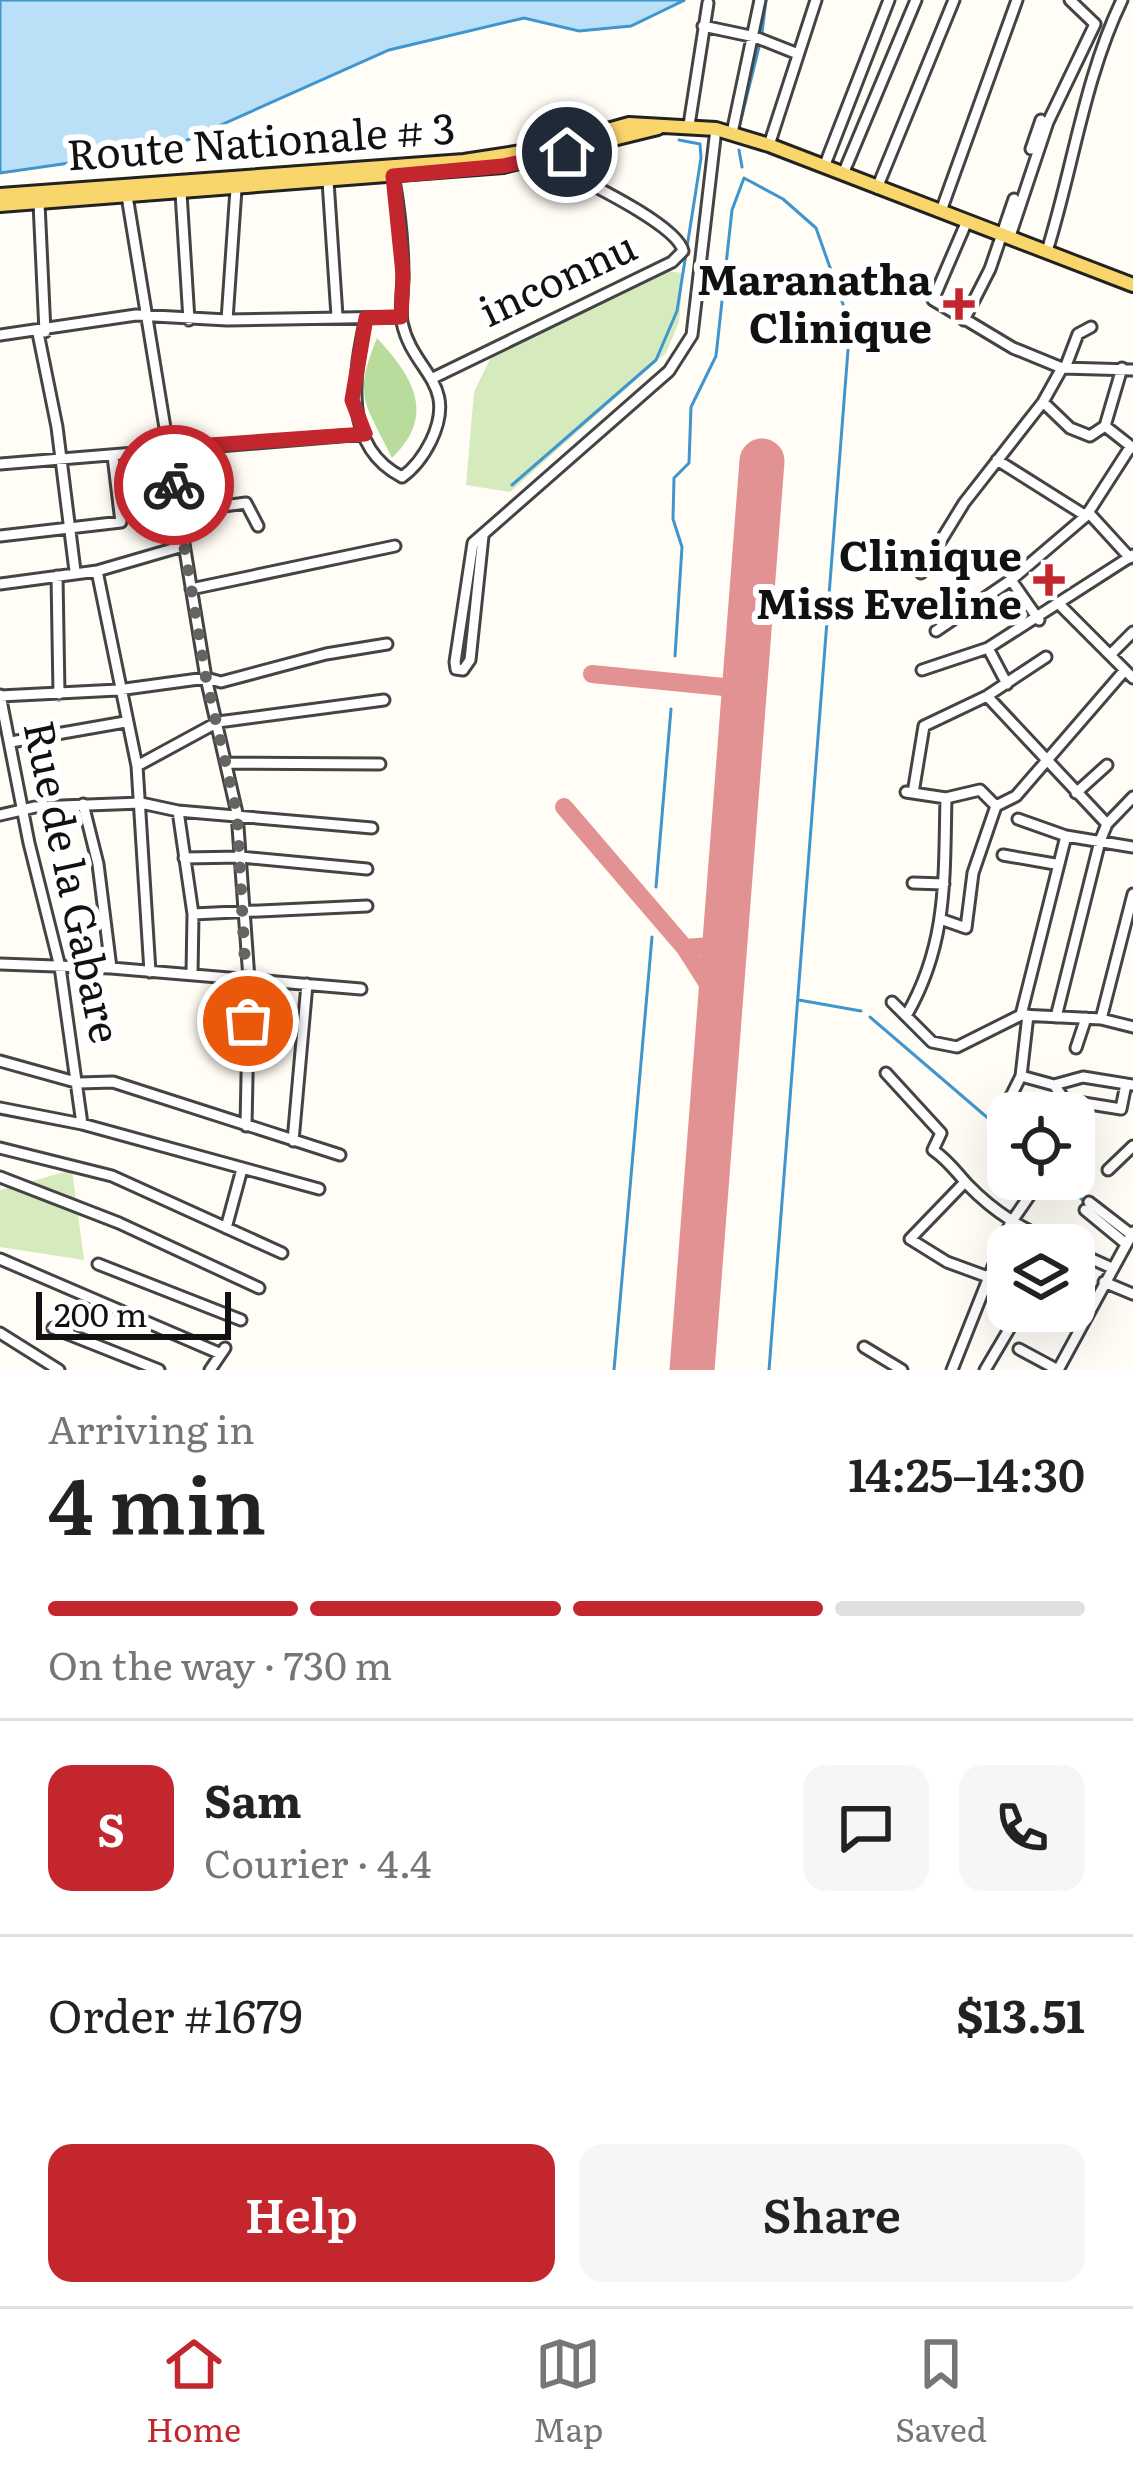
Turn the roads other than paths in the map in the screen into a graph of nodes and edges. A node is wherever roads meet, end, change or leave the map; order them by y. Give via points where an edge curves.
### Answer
1 (760, 0) edge
2 (816, 0) edge
3 (890, 0) edge
4 (954, 0) edge
5 (1016, 0) edge
6 (1070, 0) edge
7 (1122, 0) edge
8 (708, 3) dead end
9 (915, 3) edge
10 (703, 26) junction
11 (758, 39) junction
12 (798, 54) junction
13 (1041, 120) dead end
14 (667, 125) junction
15 (689, 125) junction
16 (716, 129) junction
17 (732, 133) junction
18 (769, 145) junction
19 (542, 159) junction
20 (824, 167) junction
21 (392, 171) junction
22 (843, 174) junction
23 (267, 180) junction
24 (328, 182) junction
25 (877, 188) junction
26 (236, 189) junction
27 (181, 193) junction
28 (0, 195) edge
29 (127, 196) junction
30 (39, 203) junction
31 (0, 205) edge
32 (941, 211) junction
33 (968, 221) junction
34 (1006, 234) junction
35 (1046, 251) junction
36 (1133, 285) edge
37 (145, 316) junction
38 (337, 316) junction
39 (401, 317) junction
40 (366, 318) junction
41 (189, 320) junction
42 (227, 320) junction
43 (964, 320) junction
44 (1090, 327) dead end
45 (42, 333) junction
46 (0, 335) edge
47 (1064, 368) junction
48 (1128, 369) edge
49 (433, 378) junction
50 (1043, 402) junction
51 (1105, 426) junction
52 (365, 434) junction
53 (1132, 447) edge
54 (167, 448) junction
55 (112, 456) junction
56 (61, 460) junction
57 (997, 460) junction
58 (0, 464) edge
59 (178, 512) junction
60 (1087, 514) junction
61 (258, 526) dead end
62 (71, 529) junction
63 (484, 531) junction
64 (0, 536) edge
65 (183, 546) junction
66 (395, 546) dead end
67 (1131, 560) edge
68 (75, 571) junction
69 (97, 571) junction
70 (921, 573) dead end
71 (57, 576) junction
72 (1011, 580) junction
73 (0, 584) edge
74 (191, 590) junction
75 (1060, 605) junction
76 (1039, 620) junction
77 (936, 631) dead end
78 (1133, 632) edge
79 (387, 644) dead end
80 (988, 648) junction
81 (1110, 655) junction
82 (1046, 657) dead end
83 (922, 670) dead end
84 (1129, 674) edge
85 (206, 678) junction
86 (1007, 684) junction
87 (118, 690) junction
88 (59, 694) junction
89 (0, 696) edge
90 (987, 696) junction
91 (384, 700) dead end
92 (125, 722) junction
93 (218, 722) junction
94 (11, 742) junction
95 (1044, 760) junction
96 (228, 763) junction
97 (380, 764) dead end
98 (1107, 765) dead end
99 (137, 766) junction
100 (1076, 793) junction
101 (1133, 797) edge
102 (946, 798) junction
103 (141, 803) junction
104 (82, 804) junction
105 (995, 806) junction
106 (24, 808) junction
107 (178, 811) junction
108 (237, 813) junction
109 (0, 815) edge
110 (1018, 819) dead end
111 (1107, 824) junction
112 (372, 828) dead end
113 (1066, 836) junction
114 (1100, 841) junction
115 (1133, 847) edge
116 (1003, 855) dead end
117 (184, 857) junction
118 (241, 857) junction
119 (1055, 864) junction
120 (367, 869) dead end
121 (913, 883) dead end
122 (944, 884) junction
123 (1133, 894) edge
124 (367, 906) dead end
125 (244, 910) junction
126 (193, 914) junction
127 (943, 920) junction
128 (0, 964) edge
129 (60, 967) junction
130 (111, 968) junction
131 (154, 973) junction
132 (186, 974) junction
133 (249, 979) junction
134 (307, 984) junction
135 (361, 989) dead end
136 (892, 1002) dead end
137 (1024, 1015) junction
138 (906, 1016) junction
139 (1056, 1017) junction
140 (1086, 1018) junction
141 (1101, 1018) junction
142 (1133, 1028) edge
143 (1076, 1048) dead end
144 (0, 1061) edge
145 (886, 1073) dead end
146 (1021, 1076) junction
147 (79, 1083) junction
148 (1054, 1085) junction
149 (1130, 1085) edge
150 (1013, 1092) edge
151 (1060, 1092) edge
152 (1095, 1105) edge
153 (0, 1108) edge
154 (82, 1124) junction
155 (246, 1126) junction
156 (293, 1141) junction
157 (1133, 1146) edge
158 (0, 1148) edge
159 (340, 1155) dead end
160 (242, 1169) junction
161 (1108, 1170) dead end
162 (0, 1177) edge
163 (965, 1182) junction
164 (319, 1189) dead end
165 (1027, 1200) edge
166 (1087, 1206) dead end
167 (1010, 1224) joint
168 (226, 1228) junction
169 (1130, 1237) edge
170 (282, 1253) dead end
171 (0, 1258) edge
172 (1095, 1260) edge
173 (98, 1264) dead end
174 (1112, 1268) junction
175 (987, 1277) edge
176 (987, 1280) edge
177 (1104, 1282) junction
178 (259, 1288) dead end
179 (1133, 1294) edge
180 (241, 1320) dead end
181 (53, 1328) dead end
182 (1007, 1332) edge
183 (0, 1333) edge
184 (864, 1347) dead end
185 (1019, 1349) dead end
186 (59, 1370) edge
187 (159, 1370) edge
188 (210, 1370) edge
189 (902, 1370) edge
190 (952, 1370) edge
191 (985, 1370) edge
192 (1058, 1370) edge

1 - 11 street
2 - 12 street
3 - 9 street
3 - 20 street
4 - 25 street
5 - 32 street
6 - 34 street via 1095,24
7 - 35 street via 1095,67
8 - 10 street
9 - 22 street
10 - 11 street
10 - 15 street
11 - 12 street
11 - 17 street
12 - 18 street
13 - 34 street
14 - 15 main road, Route Nationale # 3
14 - 19 main road, Route Nationale # 3
14 - 21 main road, Route Nationale # 3 via 628,124 503,156
15 - 16 main road, Route Nationale # 3
16 - 17 main road, Route Nationale # 3
16 - 63 street via 692,335 683,353
17 - 18 main road, Route Nationale # 3
18 - 20 main road, Route Nationale # 3
19 - 21 main road, Route Nationale # 3
19 - 49 street, inconnu via 659,224 683,251
20 - 22 main road, Route Nationale # 3
21 - 23 main road, Route Nationale # 3
21 - 24 main road, Route Nationale # 3
21 - 39 street
22 - 25 main road, Route Nationale # 3
23 - 24 main road, Route Nationale # 3
23 - 26 main road, Route Nationale # 3
23 - 28 main road, Route Nationale # 3
24 - 38 street
25 - 32 main road, Route Nationale # 3
26 - 27 main road, Route Nationale # 3
26 - 42 street
27 - 29 main road, Route Nationale # 3
27 - 41 street
29 - 30 main road, Route Nationale # 3
29 - 37 street
30 - 31 main road, Route Nationale # 3
30 - 45 street
32 - 33 main road, Route Nationale # 3
33 - 34 main road, Route Nationale # 3
33 - 43 street via 933,300
34 - 35 main road, Route Nationale # 3
34 - 43 street
35 - 36 main road, Route Nationale # 3
37 - 41 street
37 - 45 street
37 - 54 street
38 - 40 street
38 - 42 street
39 - 40 street
39 - 49 street
40 - 52 street via 352,400
41 - 42 street
43 - 47 street
44 - 47 street via 1078,334
45 - 46 street
45 - 56 street
47 - 48 street
47 - 50 street
48 - 51 street
49 - 52 street via 440,421 409,472 388,470
50 - 51 street via 1090,436
50 - 57 street
51 - 53 street
52 - 54 street
53 - 60 street
54 - 55 street
54 - 59 street
55 - 56 street
55 - 62 street via 121,522
56 - 58 street
56 - 62 street
57 - 60 street
57 - 70 street
59 - 61 street via 243,502
59 - 65 street
60 - 67 street
60 - 72 street
62 - 64 street
62 - 68 street
63 - 63 street via 469,554 460,670 470,660
65 - 69 street
65 - 74 street
66 - 74 street
67 - 75 street
68 - 69 street
68 - 71 street
69 - 87 street
71 - 73 street
71 - 88 street
72 - 76 street
72 - 77 street
74 - 85 street
75 - 76 street
75 - 81 street
76 - 80 street
78 - 81 street
79 - 85 street via 221,682
80 - 83 street
80 - 86 street
81 - 84 street
82 - 86 street
84 - 95 street
85 - 87 street
85 - 93 street
86 - 90 street
87 - 88 street
87 - 92 street
88 - 89 street
89 - 94 street, Rue de la Gabare
90 - 95 street
90 - 102 street via 924,726 910,792
91 - 93 street
92 - 94 street
92 - 99 street
93 - 96 street
93 - 99 street
94 - 106 street, Rue de la Gabare
95 - 100 street
95 - 105 street via 1016,796
96 - 97 street
96 - 108 street
98 - 100 street
99 - 103 street
100 - 111 street
101 - 111 street
102 - 105 street via 980,790
102 - 122 street
103 - 104 street
103 - 107 street
103 - 131 street
104 - 106 street
104 - 130 street
105 - 127 street via 966,928
106 - 109 street
106 - 129 street, Rue de la Gabare
107 - 108 street
107 - 117 street
108 - 112 street
108 - 118 street
110 - 113 street
111 - 114 street
113 - 114 street
113 - 119 street
114 - 115 street
114 - 139 street
116 - 119 street
117 - 118 street
117 - 126 street
118 - 120 street
118 - 125 street
119 - 137 street
121 - 122 street
122 - 127 street
123 - 141 street
124 - 125 street
125 - 126 street
125 - 133 street
126 - 132 street
127 - 138 street
128 - 129 street
129 - 130 street
129 - 147 street, Rue de la Gabare
130 - 131 street
131 - 132 street
132 - 133 street
133 - 134 street
133 - 155 street
134 - 135 street
134 - 156 street
136 - 138 street
137 - 138 street via 957,1047 932,1042
137 - 139 street
137 - 146 street
139 - 140 street
140 - 141 street
140 - 143 street
141 - 142 street
144 - 147 street
145 - 163 street via 941,1133 933,1150
146 - 148 street
146 - 150 street
147 - 154 street, Rue de la Gabare
147 - 155 street via 113,1082
148 - 149 street via 1083,1077
148 - 151 street
149 - 152 street via 1121,1109
153 - 154 street
154 - 160 street
155 - 156 street
156 - 159 street
157 - 161 street
158 - 168 street via 112,1177
160 - 164 street
160 - 168 street
162 - 178 street
163 - 167 street
163 - 175 street via 910,1239
165 - 167 street
166 - 169 street
168 - 170 street
169 - 174 street
171 - 188 street via 223,1351
172 - 174 street
173 - 180 street
174 - 177 street
176 - 190 street
177 - 179 street
177 - 192 street
181 - 187 street
182 - 191 street
183 - 186 street
184 - 189 street
185 - 192 street

